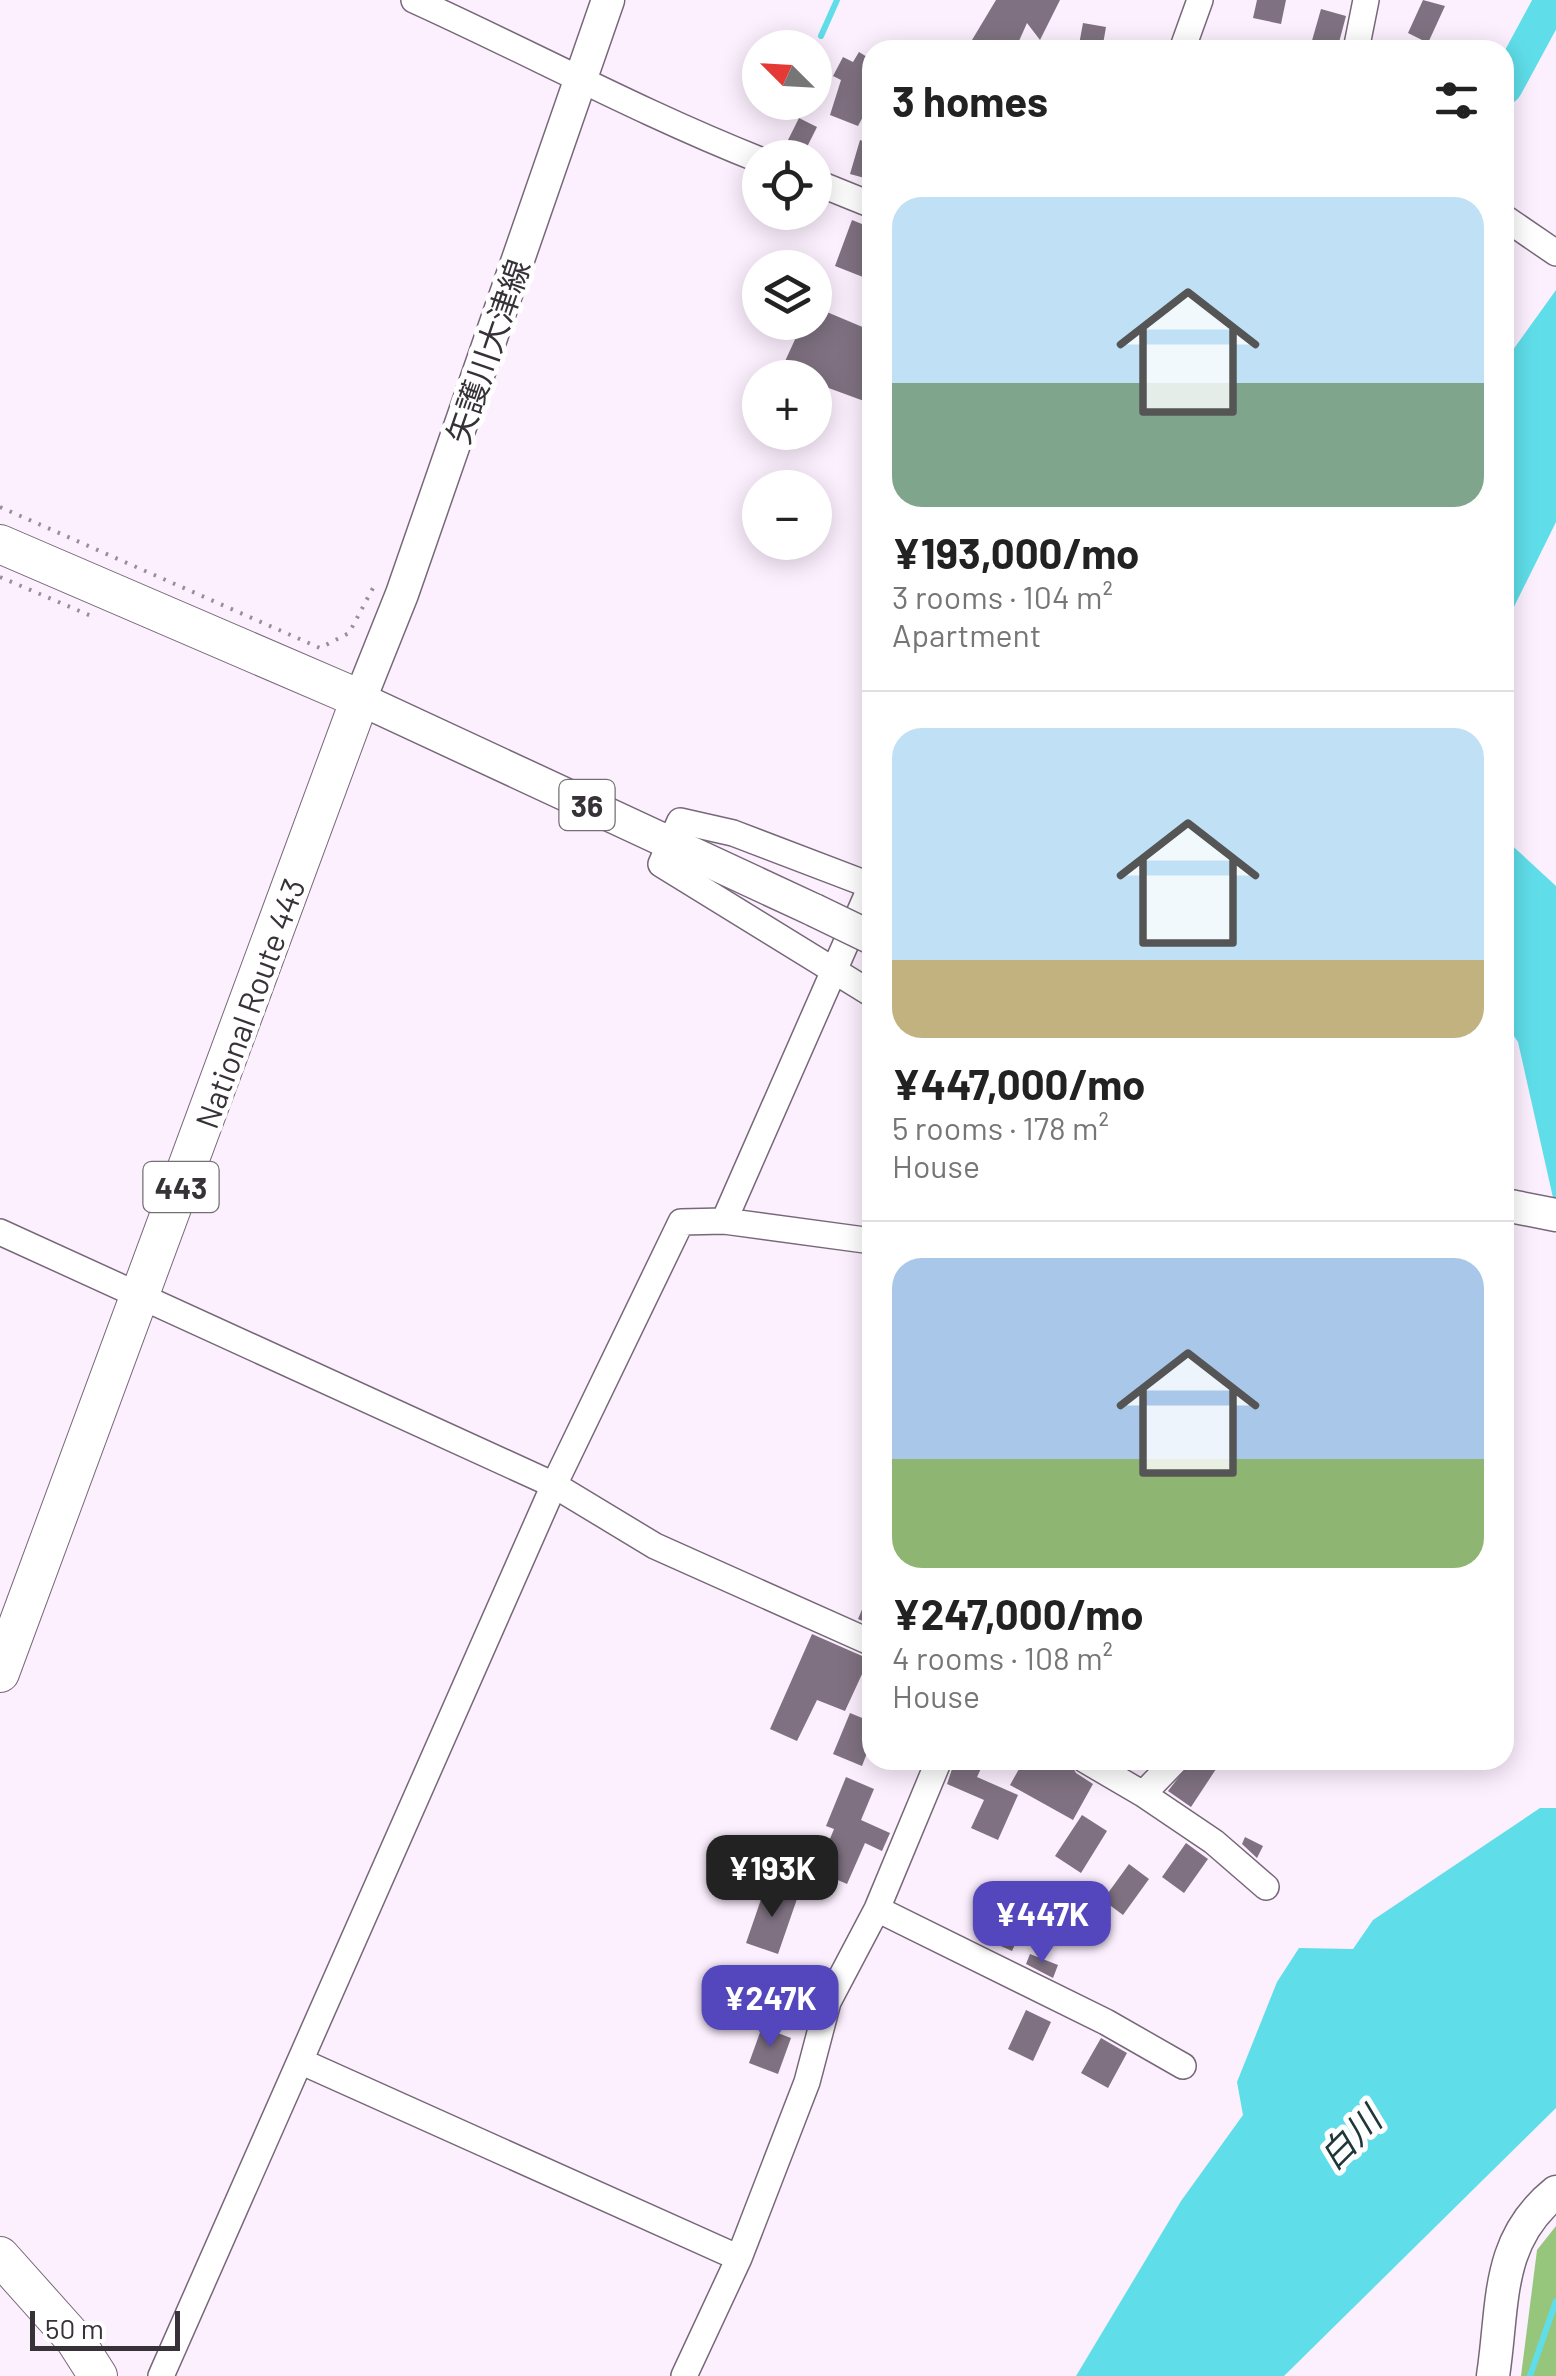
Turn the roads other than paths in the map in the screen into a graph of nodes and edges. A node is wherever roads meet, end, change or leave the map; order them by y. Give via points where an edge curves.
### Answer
1 (414, 0) edge
2 (608, 0) edge
3 (1200, 0) edge
4 (1366, 0) edge
5 (1186, 40) edge
6 (1358, 40) edge
7 (582, 76) junction
8 (742, 152) edge
9 (832, 189) edge
10 (862, 201) edge
11 (1514, 224) edge
12 (1556, 253) edge
13 (0, 544) edge
14 (360, 700) junction
15 (668, 842) junction
16 (862, 881) edge
17 (862, 907) edge
18 (862, 933) edge
19 (834, 970) junction
20 (862, 988) edge
21 (1514, 1207) edge
22 (1556, 1215) edge
23 (724, 1221) junction
24 (0, 1232) edge
25 (862, 1240) edge
26 (142, 1294) junction
27 (554, 1485) junction
28 (862, 1639) edge
29 (0, 1673) edge
30 (935, 1770) edge
31 (1102, 1770) edge
32 (1166, 1770) edge
33 (1142, 1794) junction
34 (1266, 1887) dead end
35 (878, 1909) junction
36 (300, 2061) junction
37 (1183, 2066) dead end
38 (1556, 2192) edge
39 (0, 2256) edge
40 (739, 2258) junction
41 (98, 2376) edge
42 (161, 2376) edge
43 (684, 2376) edge
44 (1494, 2376) edge

1 - 7 street
2 - 7 main road, 矢護川大津線
3 - 5 street
4 - 6 street
7 - 8 street via 610,96
7 - 14 main road, 矢護川大津線
9 - 10 street
11 - 12 street
13 - 14 highway
14 - 15 main road, 36
14 - 26 highway, National Route 443 / 443
15 - 16 street via 680,821 733,833
15 - 18 main road, 36, bridge
15 - 19 street via 660,864
17 - 19 street
19 - 20 street
19 - 23 street
21 - 22 main road
23 - 25 street
23 - 27 street via 681,1222
24 - 26 street
26 - 27 street
26 - 29 highway, National Route 443 / 443
27 - 28 street via 656,1546
27 - 36 street
30 - 35 street
31 - 33 street
32 - 33 street
33 - 34 street
35 - 37 street
35 - 40 street via 828,2002 807,2082
36 - 40 street
36 - 42 street
38 - 44 main road via 1519,2230 1510,2254
39 - 41 highway
40 - 43 street

